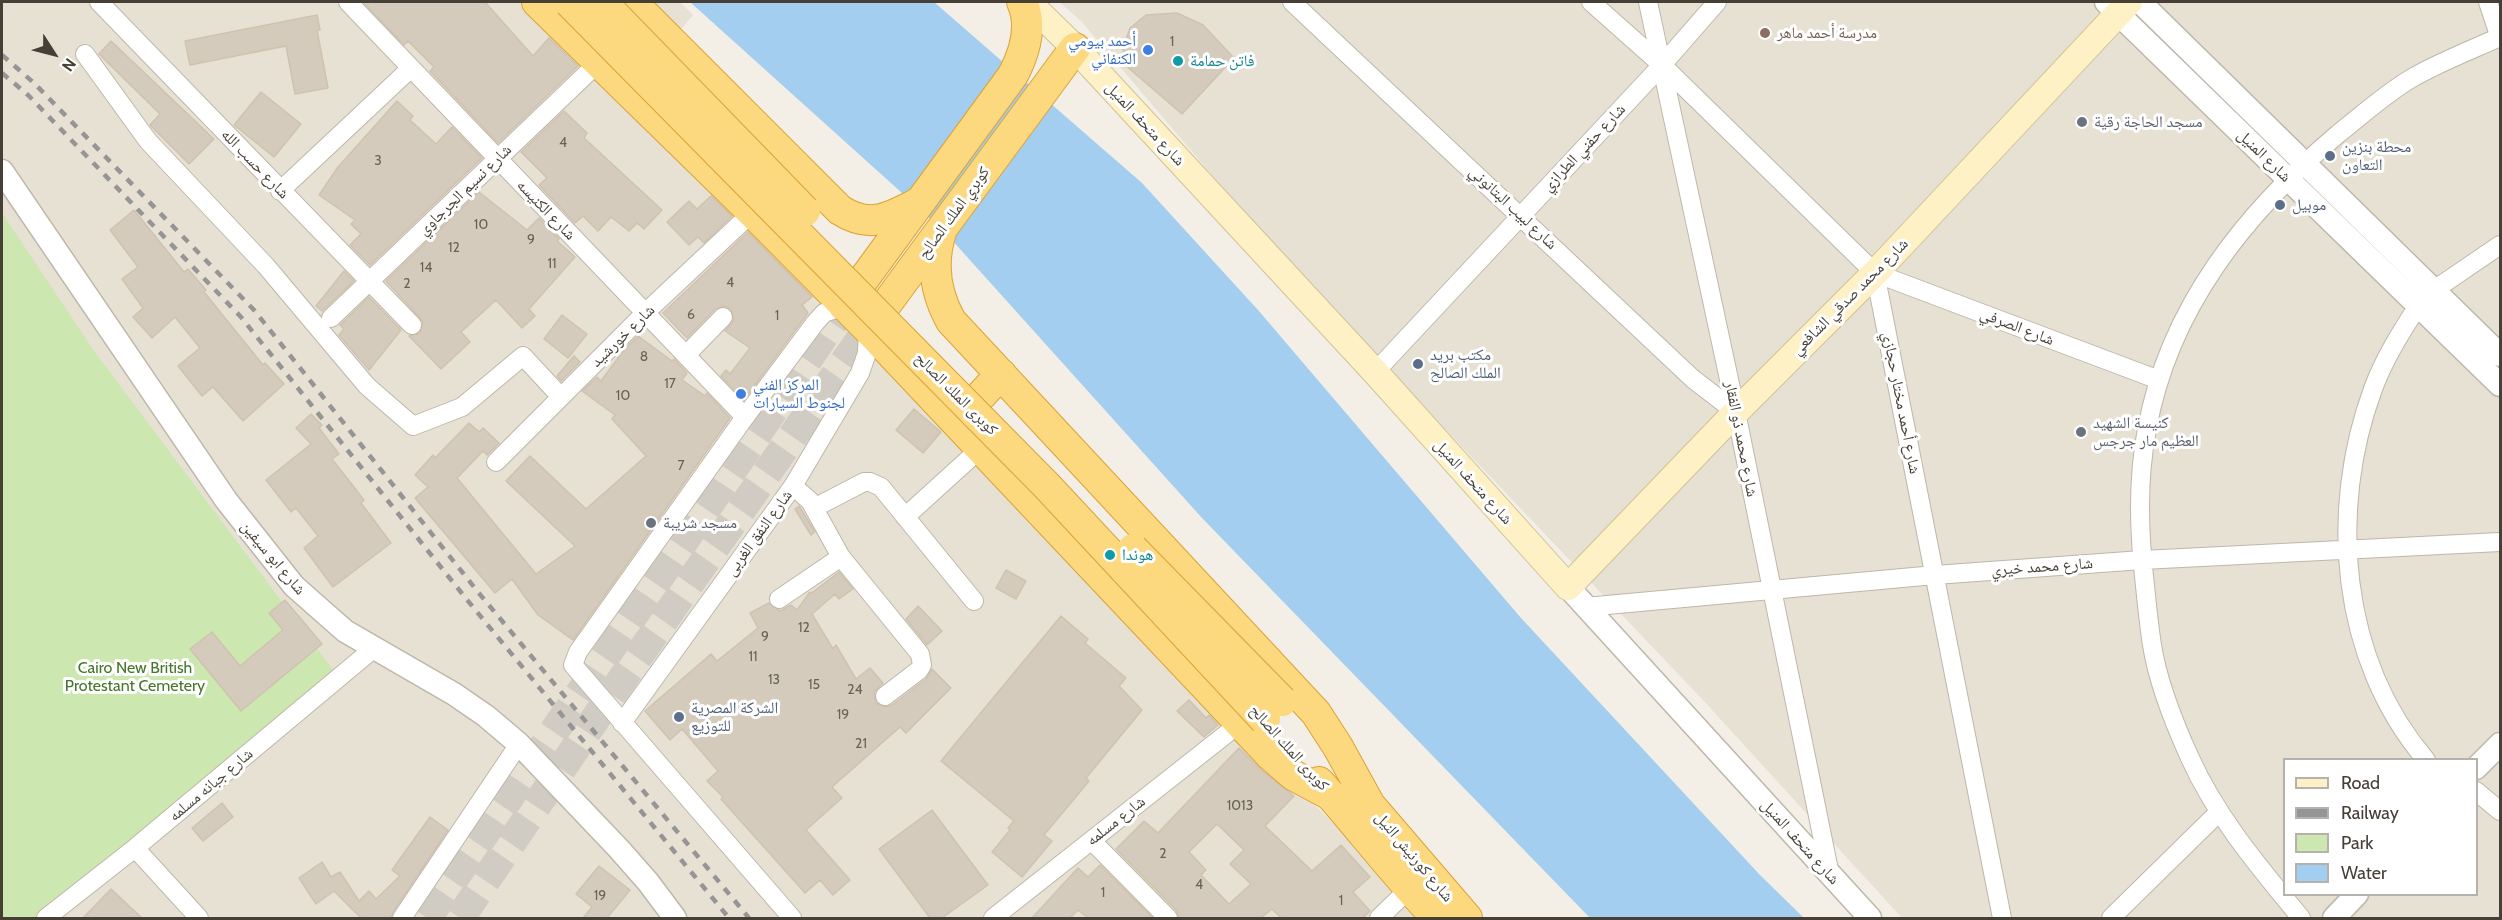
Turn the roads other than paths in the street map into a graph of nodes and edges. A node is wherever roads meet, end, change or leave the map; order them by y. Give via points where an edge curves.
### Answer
1 (99, 2) edge
2 (348, 2) edge
3 (537, 2) edge
4 (570, 2) edge
5 (602, 2) edge
6 (632, 2) edge
7 (1022, 2) edge
8 (1028, 2) edge
9 (1292, 2) edge
10 (1591, 2) edge
11 (1648, 2) edge
12 (1717, 2) edge
13 (2488, 2) edge
14 (2123, 4) edge
15 (2500, 38) edge
16 (1075, 48) junction
17 (86, 54) dead end
18 (599, 62) junction
19 (1018, 63) junction
20 (1662, 65) junction
21 (410, 69) junction
22 (1057, 72) junction
23 (497, 159) junction
24 (2304, 162) junction
25 (2, 171) edge
26 (800, 171) junction
27 (2288, 179) junction
28 (280, 191) junction
29 (920, 202) junction
30 (754, 214) junction
31 (1521, 215) junction
32 (2500, 245) edge
33 (928, 269) junction
34 (1875, 273) junction
35 (370, 280) junction
36 (2426, 298) junction
37 (844, 306) junction
38 (645, 313) junction
39 (723, 317) dead end
40 (331, 318) dead end
41 (412, 325) dead end
42 (868, 329) junction
43 (686, 355) junction
44 (2500, 355) edge
45 (1375, 372) junction
46 (1001, 374) junction
47 (2159, 380) junction
48 (2500, 385) edge
49 (561, 396) junction
50 (1736, 412) junction
51 (745, 417) junction
52 (956, 422) junction
53 (981, 448) junction
54 (496, 462) dead end
55 (793, 486) junction
56 (814, 508) junction
57 (905, 517) junction
58 (2500, 542) edge
59 (2347, 551) junction
60 (841, 557) junction
61 (2142, 560) junction
62 (1935, 575) junction
63 (1568, 588) junction
64 (1771, 590) junction
65 (779, 599) dead end
66 (974, 600) dead end
67 (1585, 607) junction
68 (373, 649) junction
69 (885, 696) dead end
70 (622, 723) junction
71 (1239, 724) junction
72 (519, 744) junction
73 (2500, 744) edge
74 (2425, 758) edge
75 (2478, 766) edge
76 (2478, 793) edge
77 (1363, 795) junction
78 (1332, 796) junction
79 (2500, 811) edge
80 (2219, 812) junction
81 (1092, 841) junction
82 (135, 848) junction
83 (1830, 877) junction
84 (1409, 889) junction
85 (2354, 896) edge
86 (46, 918) edge
87 (199, 918) edge
88 (402, 918) edge
89 (675, 918) edge
90 (792, 918) edge
91 (993, 918) edge
92 (1168, 918) edge
93 (1378, 918) edge
94 (1437, 918) edge
95 (1467, 918) edge
96 (1870, 918) edge
97 (2002, 918) edge
98 (2110, 918) edge
99 (2301, 918) edge
100 (2334, 918) edge

1 - 28 street, شارع حسب الله
2 - 21 street, شارع الكنيسه
3 - 18 highway
4 - 78 highway, كوبرى الملك الصالح, bridge via 1047,486
5 - 77 highway, كوبرى الملك الصالح, bridge via 1282,701
6 - 26 highway
7 - 19 highway via 1027,25
8 - 16 main road, شارع متحف المنيل
9 - 31 street, شارع لبيب البتانوني
10 - 20 street
11 - 20 street, شارع محمد ذو الفقار
12 - 20 street, شارع حفني الطرازي
13 - 15 street
14 - 24 street, شارع المنيل
14 - 27 street, شارع المنيل
14 - 34 main road, شارع محمد صدقي الشافعي
15 - 24 street via 2412,78
16 - 22 highway, كوبري الملك الصالح
16 - 45 main road, شارع متحف المنيل
17 - 49 street via 148,141 266,266 367,386 413,426 462,407 523,356
18 - 23 street, شارع نسيم الجرجاوي
18 - 30 highway
19 - 22 highway via 1029,46 1041,44 1052,49 1058,60
19 - 29 highway, كوبري الملك الصالح
20 - 31 street, شارع حفني الطرازي
20 - 34 street
20 - 50 street, شارع محمد ذو الفقار
21 - 23 street, شارع الكنيسه
21 - 28 street
22 - 33 highway, كوبري الملك الصالح via 942,229
23 - 35 street, شارع نسيم الجرجاوي
23 - 38 street, شارع الكنيسه
24 - 27 street
24 - 36 street, شارع المنيل
25 - 68 street, شارع ابو سيفين via 252,534 294,586 345,631
26 - 29 highway via 840,210 866,222
26 - 30 highway via 799,182 787,203 766,214
27 - 36 street, شارع المنيل
27 - 47 street via 2223,252 2197,292
28 - 35 street, شارع حسب الله
29 - 37 highway, كوبري الملك الصالح
30 - 37 highway
30 - 38 street, شارع خورشيد
31 - 45 street, شارع حفني الطرازي
31 - 50 street, شارع لبيب البتانوني via 1693,380
32 - 36 street
33 - 42 highway, كوبري الملك الصالح
33 - 46 highway via 951,321
34 - 47 street, شارع الصرفي
34 - 50 main road, شارع محمد صدقي الشافعي
34 - 62 street, شارع أحمد مختار حجازي
35 - 40 street, شارع نسيم الجرجاوي
35 - 41 street, شارع حسب الله
36 - 44 street, شارع المنيل
36 - 48 street, شارع المنيل
36 - 59 street via 2393,345 2373,388 2350,479
37 - 42 highway
37 - 51 street via 815,323
38 - 43 street, شارع الكنيسه
38 - 49 street, شارع خورشيد
39 - 43 street
42 - 52 highway
42 - 55 street, شارع النفق الغربى via 867,353 860,374
43 - 51 street, شارع الكنيسه
45 - 63 main road, شارع متحف المنيل
46 - 52 highway
46 - 77 highway via 1316,713
47 - 61 street via 2140,477
49 - 54 street, شارع خورشيد
50 - 63 main road, شارع محمد صدقي الشافعي
50 - 64 street, شارع محمد ذو الفقار
51 - 70 street via 578,652 573,665
52 - 53 highway
53 - 57 street
53 - 71 highway
55 - 56 street
55 - 70 street, شارع النفق الغربى
56 - 57 street via 870,482 881,487
56 - 60 street
57 - 66 street
58 - 59 street, شارع محمد خيري
59 - 61 street, شارع محمد خيري
59 - 74 street via 2356,625 2373,673 2394,718
60 - 65 street
60 - 69 street via 922,660 919,670
61 - 62 street, شارع محمد خيري
61 - 80 street via 2152,647 2168,705 2190,760
62 - 64 street, شارع محمد خيري
62 - 97 street, شارع أحمد مختار حجازي
63 - 67 street, شارع متحف المنيل
64 - 67 street, شارع محمد خيري
64 - 83 street, شارع محمد ذو الفقار
67 - 83 street, شارع متحف المنيل
68 - 72 street, شارع ابو سيفين via 454,693
68 - 82 street, شارع جبانه مسلمه
70 - 90 street
71 - 78 highway via 1293,775
71 - 81 street, شارع مسلمه
72 - 88 street
72 - 89 street, شارع ابو سيفين via 619,849
73 - 75 street
76 - 79 street
77 - 95 highway, شارع كورنيش النيل
78 - 84 highway, شارع كورنيش النيل
80 - 98 street
80 - 99 street
81 - 91 street, شارع مسلمه
81 - 92 street
82 - 86 street, شارع جبانه مسلمه
82 - 87 street
83 - 96 street, شارع متحف المنيل
84 - 93 street
84 - 94 highway, شارع كورنيش النيل
85 - 100 street

